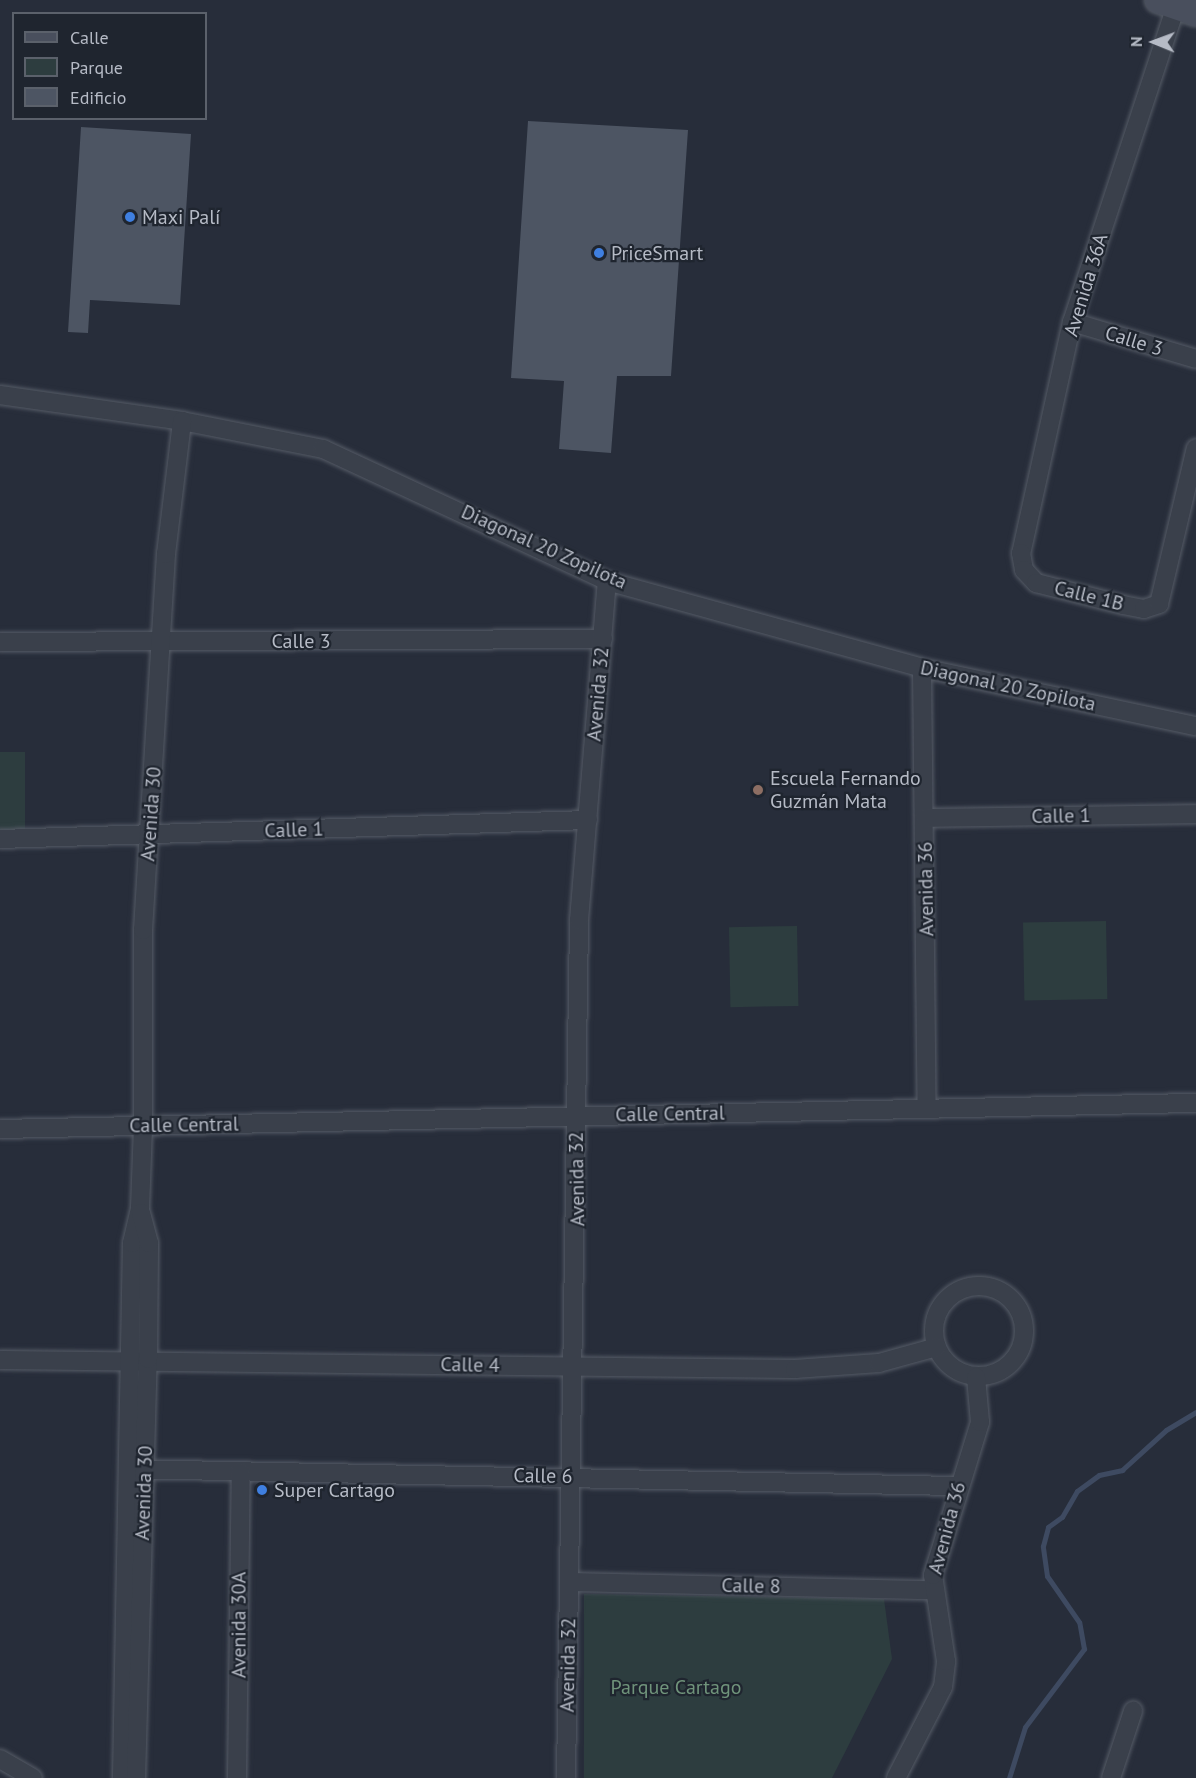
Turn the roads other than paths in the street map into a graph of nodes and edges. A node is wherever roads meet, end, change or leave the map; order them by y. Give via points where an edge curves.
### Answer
1 (1181, 5) edge
2 (1072, 322) junction
3 (1196, 359) edge
4 (0, 395) edge
5 (182, 421) junction
6 (1196, 448) edge
7 (1024, 570) joint
8 (608, 580) junction
9 (603, 639) junction
10 (162, 641) junction
11 (0, 642) edge
12 (922, 668) junction
13 (1196, 726) edge
14 (1196, 814) edge
15 (925, 818) junction
16 (588, 820) junction
17 (148, 835) junction
18 (0, 839) edge
19 (1196, 1103) edge
20 (927, 1109) junction
21 (576, 1115) junction
22 (143, 1127) junction
23 (0, 1130) edge
24 (937, 1347) junction
25 (139, 1359) junction
26 (0, 1360) edge
27 (572, 1367) junction
28 (976, 1377) junction
29 (137, 1469) junction
30 (241, 1472) junction
31 (571, 1476) junction
32 (956, 1486) junction
33 (569, 1582) junction
34 (932, 1590) junction
35 (1133, 1711) dead end
36 (0, 1759) edge
37 (33, 1778) edge
38 (122, 1778) edge
39 (136, 1778) edge
40 (237, 1778) edge
41 (566, 1778) edge
42 (896, 1778) edge
43 (1111, 1778) edge

1 - 2 street, Avenida 36A
2 - 3 street, Calle 3
2 - 7 street, Avenida 36A via 1021,553
4 - 5 street, Diagonal 20 Zopilota
5 - 8 street, Diagonal 20 Zopilota via 323,449 361,463
5 - 10 street, Avenida 30
6 - 7 street, Calle 1B via 1159,604 1144,609 1123,606 1036,583
8 - 9 street, Avenida 32
8 - 12 street, Diagonal 20 Zopilota
9 - 10 street, Calle 3
9 - 16 street, Avenida 32
10 - 11 street, Calle 3
10 - 17 street, Avenida 30
12 - 13 street, Diagonal 20 Zopilota
12 - 15 street, Avenida 36
14 - 15 street, Calle 1
15 - 20 street, Avenida 36
16 - 17 street, Calle 1
16 - 21 street, Avenida 32 via 579,920
17 - 18 street, Calle 1
17 - 22 street, Avenida 30
19 - 20 street, Calle Central
20 - 21 street, Calle Central
21 - 22 street, Calle Central
21 - 27 street, Avenida 32
22 - 23 street, Calle Central
22 - 25 street, Avenida 30 via 140,1208 149,1243
24 - 27 street, Calle 4 via 848,1367
24 - 28 street via 946,1362
24 - 28 street via 936,1319 951,1296 978,1285 1006,1294 1023,1317 1022,1346 1004,1369
25 - 26 street, Calle 4
25 - 27 street, Calle 4
25 - 29 street, Avenida 30
27 - 31 street, Avenida 32
28 - 32 street, Avenida 36 via 980,1422
29 - 30 street, Calle 6
29 - 38 street, Avenida 30
29 - 39 street, Avenida 30
30 - 31 street, Calle 6
30 - 40 street, Avenida 30A
31 - 32 street, Calle 6
31 - 33 street, Avenida 32
32 - 34 street, Avenida 36
33 - 34 street, Calle 8
33 - 41 street, Avenida 32
34 - 42 street, Avenida 36 via 943,1627 943,1687
35 - 43 street
36 - 37 street

